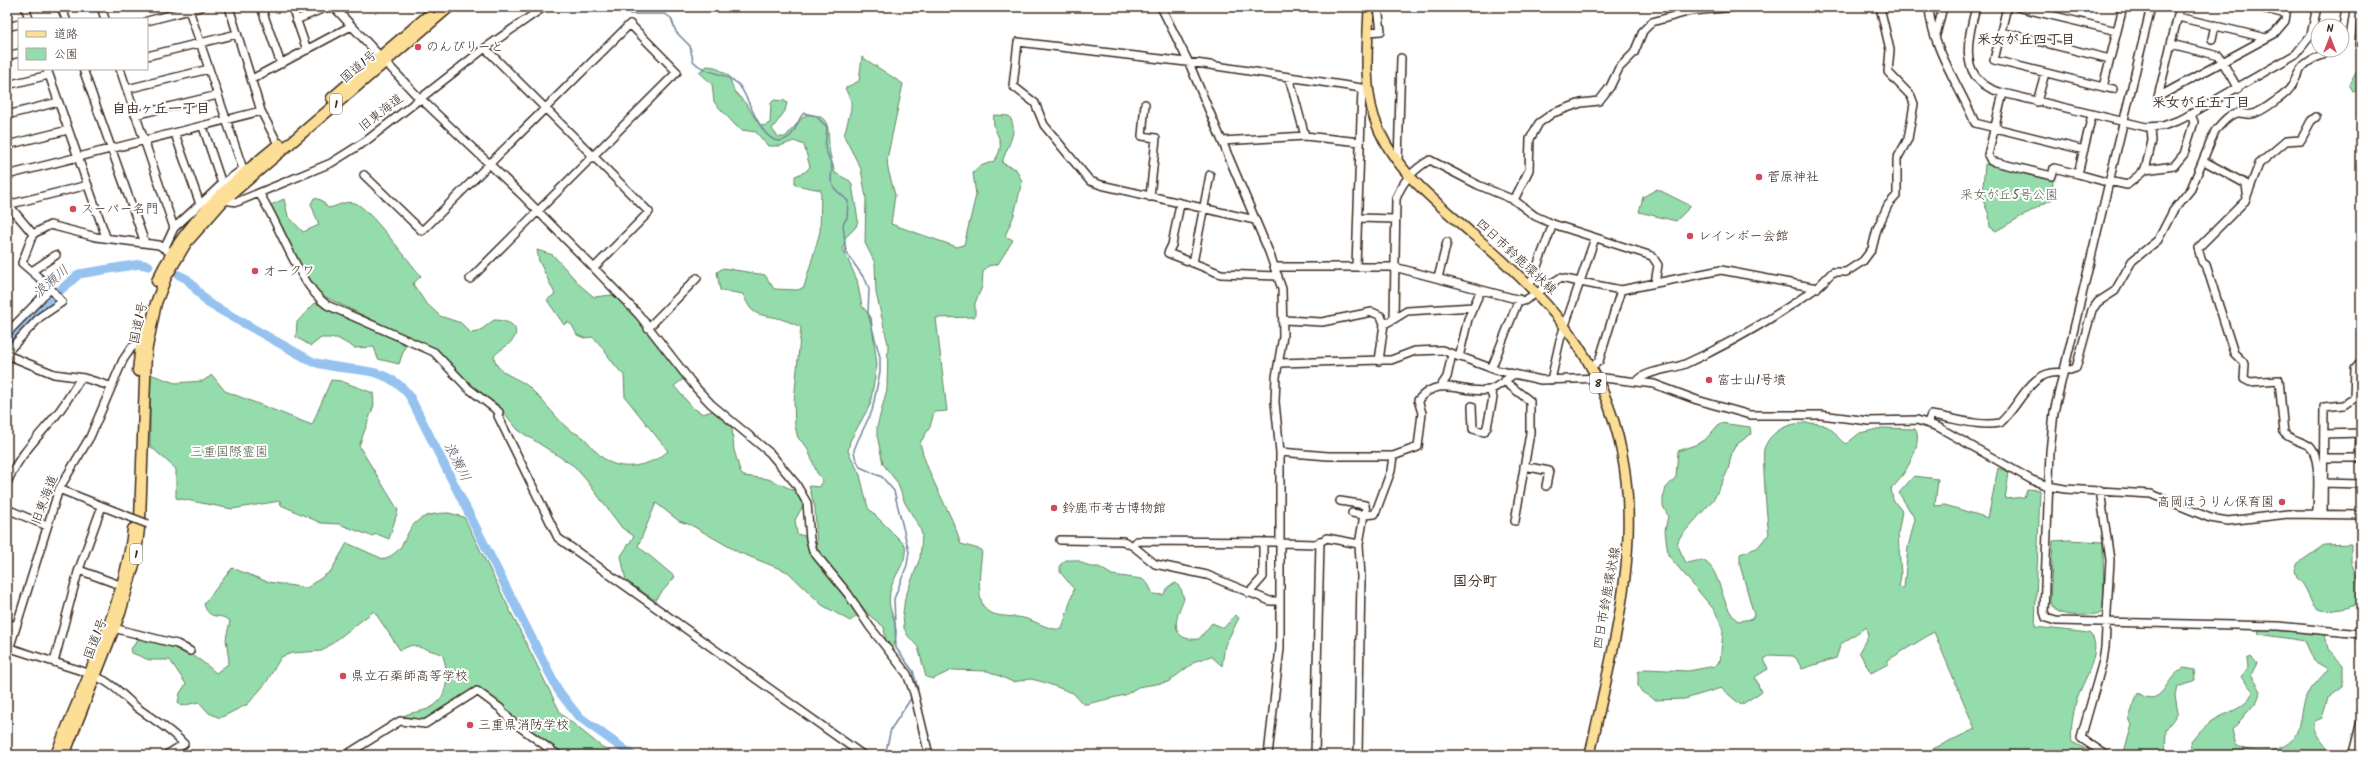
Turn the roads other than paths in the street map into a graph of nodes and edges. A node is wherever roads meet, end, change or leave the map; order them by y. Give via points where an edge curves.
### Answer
1 (25, 7) edge
2 (61, 7) edge
3 (101, 7) edge
4 (201, 7) edge
5 (229, 7) edge
6 (261, 7) edge
7 (292, 7) edge
8 (327, 7) edge
9 (334, 7) edge
10 (544, 7) edge
11 (1161, 7) edge
12 (1369, 7) edge
13 (1378, 7) edge
14 (1737, 7) edge
15 (1880, 7) edge
16 (1929, 7) edge
17 (1943, 7) edge
18 (1976, 7) edge
19 (2006, 7) edge
20 (2017, 7) edge
21 (2123, 7) edge
22 (2151, 7) edge
23 (2180, 7) edge
24 (2257, 7) edge
25 (2317, 7) edge
26 (2346, 7) edge
27 (441, 8) edge
28 (189, 9) edge
29 (2287, 10) edge
30 (2178, 17) junction
31 (29, 18) edge
32 (66, 18) edge
33 (105, 18) edge
34 (2344, 18) edge
35 (296, 20) junction
36 (148, 21) edge
37 (2361, 21) edge
38 (18, 24) edge
39 (351, 26) junction
40 (2215, 26) junction
41 (7, 27) edge
42 (2117, 31) junction
43 (1369, 32) junction
44 (2001, 32) junction
45 (237, 34) junction
46 (1936, 35) junction
47 (2266, 38) junction
48 (2212, 39) dead end
49 (200, 42) junction
50 (2171, 44) junction
51 (2359, 45) dead end
52 (486, 48) junction
53 (307, 50) junction
54 (18, 53) edge
55 (7, 56) edge
56 (148, 56) edge
57 (1401, 58) dead end
58 (2312, 58) edge
59 (383, 59) junction
60 (2110, 59) junction
61 (2223, 62) junction
62 (1189, 63) junction
63 (280, 64) junction
64 (209, 69) junction
65 (83, 70) edge
66 (120, 70) edge
67 (48, 72) edge
68 (2045, 73) junction
69 (1289, 77) junction
70 (252, 79) junction
71 (7, 85) edge
72 (2103, 87) junction
73 (1365, 88) junction
74 (2238, 88) junction
75 (127, 89) junction
76 (2113, 89) dead end
77 (2003, 93) junction
78 (218, 95) junction
79 (420, 99) junction
80 (58, 102) junction
81 (2037, 102) junction
82 (1145, 104) dead end
83 (545, 108) junction
84 (261, 111) junction
85 (7, 115) edge
86 (135, 115) junction
87 (2092, 115) junction
88 (2191, 115) junction
89 (2316, 117) dead end
90 (226, 121) junction
91 (2124, 122) junction
92 (203, 127) junction
93 (2152, 127) junction
94 (1994, 128) junction
95 (68, 130) junction
96 (174, 134) junction
97 (1305, 136) junction
98 (144, 141) junction
99 (1222, 141) junction
100 (1360, 142) junction
101 (278, 144) junction
102 (7, 145) edge
103 (112, 150) junction
104 (2084, 150) junction
105 (269, 152) junction
106 (593, 155) junction
107 (78, 158) junction
108 (2204, 161) junction
109 (1398, 163) junction
110 (488, 165) junction
111 (243, 168) junction
112 (2145, 170) junction
113 (2078, 174) junction
114 (7, 175) edge
115 (364, 175) dead end
116 (1210, 175) dead end
117 (1409, 177) junction
118 (2106, 181) junction
119 (222, 184) junction
120 (88, 185) junction
121 (259, 193) junction
122 (2248, 195) junction
123 (1150, 197) junction
124 (219, 200) junction
125 (1514, 200) junction
126 (202, 202) junction
127 (7, 204) edge
128 (1180, 204) junction
129 (1204, 209) junction
130 (538, 210) junction
131 (1358, 218) junction
132 (1395, 219) junction
133 (1255, 220) junction
134 (1553, 224) junction
135 (174, 228) junction
136 (33, 234) junction
137 (106, 237) junction
138 (1595, 238) junction
139 (1446, 242) dead end
140 (145, 243) junction
141 (171, 252) junction
142 (56, 255) dead end
143 (1193, 263) junction
144 (1274, 267) junction
145 (1356, 267) junction
146 (1394, 267) junction
147 (594, 268) junction
148 (32, 271) junction
149 (1278, 276) junction
150 (697, 278) dead end
151 (1438, 278) junction
152 (470, 279) dead end
153 (1581, 281) junction
154 (1655, 283) junction
155 (1530, 285) junction
156 (1817, 288) junction
157 (52, 289) junction
158 (1481, 290) junction
159 (1621, 290) junction
160 (1537, 292) junction
161 (1519, 299) junction
162 (1474, 307) junction
163 (1463, 309) junction
164 (1394, 319) junction
165 (1468, 319) junction
166 (1284, 320) junction
167 (1384, 324) junction
168 (1566, 326) junction
169 (648, 328) junction
170 (7, 332) edge
171 (140, 344) junction
172 (7, 352) edge
173 (1452, 354) junction
174 (7, 355) edge
175 (1459, 357) junction
176 (1378, 361) junction
177 (2361, 362) edge
178 (1279, 363) junction
179 (1492, 367) junction
180 (1591, 367) junction
181 (2063, 371) junction
182 (1513, 374) junction
183 (81, 378) junction
184 (1596, 378) junction
185 (1551, 380) junction
186 (1504, 381) junction
187 (1638, 381) junction
188 (110, 386) junction
189 (1440, 386) junction
190 (1490, 390) junction
191 (1472, 406) dead end
192 (1928, 422) junction
193 (2361, 433) edge
194 (2324, 434) junction
195 (1280, 452) junction
196 (1393, 456) junction
197 (2328, 458) dead end
198 (1524, 466) junction
199 (7, 483) edge
200 (2323, 483) junction
201 (2361, 484) edge
202 (1546, 486) dead end
203 (2048, 486) junction
204 (59, 489) junction
205 (2100, 490) junction
206 (1340, 501) dead end
207 (102, 506) junction
208 (7, 509) edge
209 (1352, 513) dead end
210 (2320, 514) junction
211 (1365, 515) junction
212 (2361, 515) edge
213 (1515, 521) dead end
214 (148, 524) dead end
215 (47, 526) junction
216 (1060, 540) dead end
217 (1320, 541) junction
218 (1263, 542) junction
219 (1280, 542) junction
220 (1359, 544) junction
221 (1133, 546) junction
222 (79, 570) junction
223 (117, 584) dead end
224 (1249, 593) junction
225 (1280, 601) junction
226 (123, 604) junction
227 (2107, 622) junction
228 (7, 624) edge
229 (16, 626) junction
230 (117, 629) junction
231 (2361, 634) edge
232 (190, 651) dead end
233 (8, 653) edge
234 (54, 662) junction
235 (94, 676) junction
236 (2361, 722) edge
237 (2353, 754) edge
238 (2361, 754) edge
239 (56, 755) edge
240 (64, 755) edge
241 (166, 755) edge
242 (346, 755) edge
243 (558, 755) edge
244 (863, 755) edge
245 (929, 755) edge
246 (1268, 755) edge
247 (1315, 755) edge
248 (1358, 755) edge
249 (1590, 755) edge
250 (2106, 755) edge

1 - 31 street
2 - 32 street
3 - 33 street
4 - 28 street
5 - 45 street
6 - 63 street
7 - 35 street
8 - 35 street
9 - 39 street
10 - 52 street, 旧東海道
11 - 62 street
12 - 43 main road, 四日市鈴鹿環状線 / 8
13 - 43 street via 1380,31
14 - 125 street via 1691,11 1652,22 1643,32 1634,52 1619,68 1601,99 1553,113 1534,129 1530,139 1529,170
15 - 156 street via 1890,50 1888,72 1911,96 1914,104 1908,139 1896,160 1897,195 1885,212 1872,249 1863,261 1846,272 1833,272
16 - 46 street
17 - 46 street
18 - 77 street via 1967,43 1969,62 1984,84
19 - 44 street
20 - 42 street
21 - 42 street
22 - 91 street
23 - 30 street
24 - 29 street
25 - 74 street via 2311,34 2300,51
26 - 34 street
27 - 59 highway, 国道1号 / 1
28 - 36 street
28 - 49 street
29 - 47 street via 2281,28
30 - 40 street
30 - 50 street
35 - 53 street
37 - 51 street
38 - 41 street
39 - 53 street
39 - 59 street
40 - 47 street
40 - 48 street
42 - 60 street
43 - 73 main road, 四日市鈴鹿環状線 / 8
44 - 60 street
44 - 68 street via 1994,60
45 - 49 street
45 - 70 street
46 - 94 street via 1975,123
47 - 61 street
49 - 56 street
49 - 64 street
50 - 61 street via 2219,56
50 - 61 street via 2158,98
52 - 79 street, 旧東海道
52 - 83 street
53 - 63 street
54 - 55 street
57 - 109 street
58 - 108 street via 2304,64 2288,92 2252,114 2238,112 2222,122 2215,131
59 - 79 street
59 - 101 highway, 国道1号 / 1
59 - 124 highway, 国道1号 / 1
60 - 72 street
61 - 74 street
62 - 69 street
62 - 99 street
62 - 123 street via 1018,42 1013,86 1035,103 1044,125 1076,167 1090,181
63 - 70 street
64 - 75 street
64 - 78 street
65 - 103 street
66 - 75 street
67 - 71 street
67 - 80 street
68 - 72 street
68 - 81 street
69 - 73 street
69 - 97 street
70 - 84 street
72 - 76 street
73 - 100 street
73 - 109 main road, 四日市鈴鹿環状線 / 8 via 1386,145
74 - 88 street
75 - 86 street
77 - 81 street
77 - 94 street
78 - 86 street
78 - 90 street
79 - 110 street
79 - 121 street, 旧東海道 via 366,141 331,163
80 - 85 street
80 - 95 street
81 - 87 street
82 - 123 street via 1142,136 1156,138
83 - 106 street
83 - 106 street via 630,24 677,72
83 - 110 street
84 - 90 street
84 - 101 street
86 - 98 street
87 - 91 street
87 - 104 street
88 - 93 street via 2174,123
88 - 112 street via 2194,122 2184,154 2174,166
89 - 122 street via 2311,121 2301,140 2286,141 2259,164
90 - 92 street
90 - 111 street
91 - 93 street
91 - 118 street
92 - 96 street
92 - 119 street
93 - 112 street via 2152,141
94 - 104 street
94 - 113 street via 1988,155 1991,161 2052,176 2054,168
95 - 102 street
95 - 107 street
96 - 98 street
96 - 126 street
97 - 99 street
97 - 100 street
98 - 103 street
98 - 135 street
99 - 133 street
100 - 131 street
101 - 105 highway, 国道1号 / 1
103 - 107 street
103 - 140 street
104 - 113 street
105 - 111 street
105 - 124 highway, 国道1号 / 1
106 - 130 street
106 - 147 street via 649,212
107 - 114 street
107 - 120 street
108 - 122 street via 2246,184
108 - 181 street via 2191,189 2173,211 2158,240 2132,261 2115,291 2098,302 2092,310 2076,368
109 - 117 main road, 四日市鈴鹿環状線 / 8
110 - 115 street via 422,231
110 - 130 street
111 - 119 street
112 - 118 street via 2127,185
113 - 118 street
116 - 129 street
117 - 125 street via 1430,160 1478,186
117 - 132 street via 1396,199
117 - 155 main road, 四日市鈴鹿環状線 / 8
118 - 181 street
119 - 126 street
120 - 127 street
120 - 137 street
121 - 124 street, 旧東海道 via 237,202
121 - 244 street via 278,223 308,287 317,298 327,305 434,352 468,388 499,412 498,416 558,538
122 - 210 street via 2198,248 2234,353 2245,364 2244,379 2250,382 2279,380 2284,433 2309,447 2315,454
123 - 128 street
124 - 126 street, 旧東海道
124 - 141 highway, 国道1号 / 1 via 190,225
125 - 134 street via 1534,216
126 - 135 street
127 - 136 street
128 - 129 street
128 - 143 street via 1168,253
129 - 133 street
129 - 143 street
130 - 147 street
130 - 152 street
131 - 132 street
131 - 145 street
132 - 146 street
133 - 144 street
134 - 138 street
134 - 155 street
135 - 141 street
136 - 137 street via 54,225 96,237
136 - 148 street via 22,263
137 - 140 street
138 - 153 street
138 - 154 street via 1652,256 1658,265
139 - 151 street
140 - 141 street
141 - 171 highway, 国道1号 / 1 via 150,300
141 - 226 highway, 国道1号 / 1 via 148,340 140,531
142 - 148 street
143 - 149 street via 1221,274
144 - 145 street
144 - 149 street
145 - 146 street
146 - 151 street
146 - 164 street
147 - 169 street
148 - 157 street
149 - 166 street via 1282,289
150 - 169 street
151 - 158 street
153 - 159 street
153 - 160 street via 1557,278
153 - 168 street
154 - 156 street via 1721,270
154 - 159 street
155 - 160 main road, 四日市鈴鹿環状線 / 8
156 - 187 street via 1698,358 1674,369 1643,375
157 - 170 street
157 - 172 street via 62,302 40,317
158 - 161 street
158 - 162 street
159 - 180 street via 1600,361
160 - 161 street via 1527,300
160 - 168 main road, 四日市鈴鹿環状線 / 8
161 - 179 street
162 - 163 street
162 - 165 street
163 - 164 street via 1407,311
163 - 165 street
164 - 167 street
165 - 175 street
166 - 167 street via 1322,322 1372,312 1381,316
166 - 178 street
167 - 176 street
168 - 180 main road, 四日市鈴鹿環状線 / 8
168 - 185 street
169 - 245 street via 701,394 765,449 796,484 807,503 813,551 903,668 915,696
171 - 188 street, 旧東海道 via 128,352
171 - 235 highway, 国道1号 / 1 via 132,537 120,592
173 - 175 street
173 - 176 street via 1442,350 1424,350 1391,360
173 - 189 street via 1447,377
174 - 183 street via 54,374
175 - 179 street
176 - 178 street
177 - 194 street via 2354,369 2355,393 2350,402 2324,407
178 - 195 street via 1275,402
179 - 182 street
180 - 184 main road, 四日市鈴鹿環状線 / 8
181 - 192 street via 2039,375 2000,423 1979,425 1956,418 1931,415
181 - 203 street via 2052,427
182 - 185 street
182 - 186 street
183 - 188 street
183 - 199 street via 58,413 14,466
184 - 185 street
184 - 187 street
184 - 249 main road, 四日市鈴鹿環状線 / 8 via 1610,410 1622,452 1628,486 1630,532 1624,591
186 - 190 street
186 - 198 street via 1530,401 1530,432
187 - 192 street via 1663,386 1697,400 1750,416 1821,415 1863,421
188 - 204 street, 旧東海道 via 90,437
189 - 190 street
189 - 196 street via 1426,392 1418,400 1422,413 1418,447
190 - 191 street via 1493,398 1484,432 1472,429
192 - 203 street via 2032,480
193 - 194 street
193 - 197 street via 2359,458
194 - 200 street
195 - 196 street via 1328,456
195 - 219 street
196 - 211 street via 1391,471 1375,514
198 - 202 street via 1549,471
198 - 213 street
200 - 201 street
200 - 210 street
203 - 205 street
203 - 227 street via 2044,604 2046,618 2056,621
204 - 207 street
204 - 215 street, 旧東海道
205 - 210 street via 2151,494 2210,518 2228,521 2288,514
205 - 227 street via 2110,552
206 - 211 street via 1365,505
207 - 214 street, bridge
207 - 222 street
208 - 215 street
209 - 211 street
210 - 212 street
211 - 220 street
215 - 229 street, 旧東海道
216 - 221 street via 1112,539
217 - 219 street via 1316,544
217 - 220 street via 1327,538
217 - 247 street
218 - 219 street
218 - 221 street via 1137,541
218 - 224 street via 1263,577
219 - 225 street
220 - 248 street via 1361,577
221 - 224 street via 1155,564 1207,575
222 - 223 street
222 - 234 street
224 - 225 street via 1270,601
225 - 246 street via 1280,648
226 - 230 street
226 - 235 highway, 国道1号 / 1
227 - 231 street via 2278,626
227 - 250 street via 2103,661 2081,738
228 - 229 street
229 - 233 street, 旧東海道
230 - 232 street via 177,644
230 - 235 street
233 - 234 street
234 - 235 street
235 - 239 highway, 国道1号 / 1
235 - 240 highway, 国道1号 / 1
235 - 241 street via 108,682 137,707 162,723 184,744
236 - 237 street
237 - 238 street
242 - 243 street via 400,721 425,724 477,691 500,708 510,720

